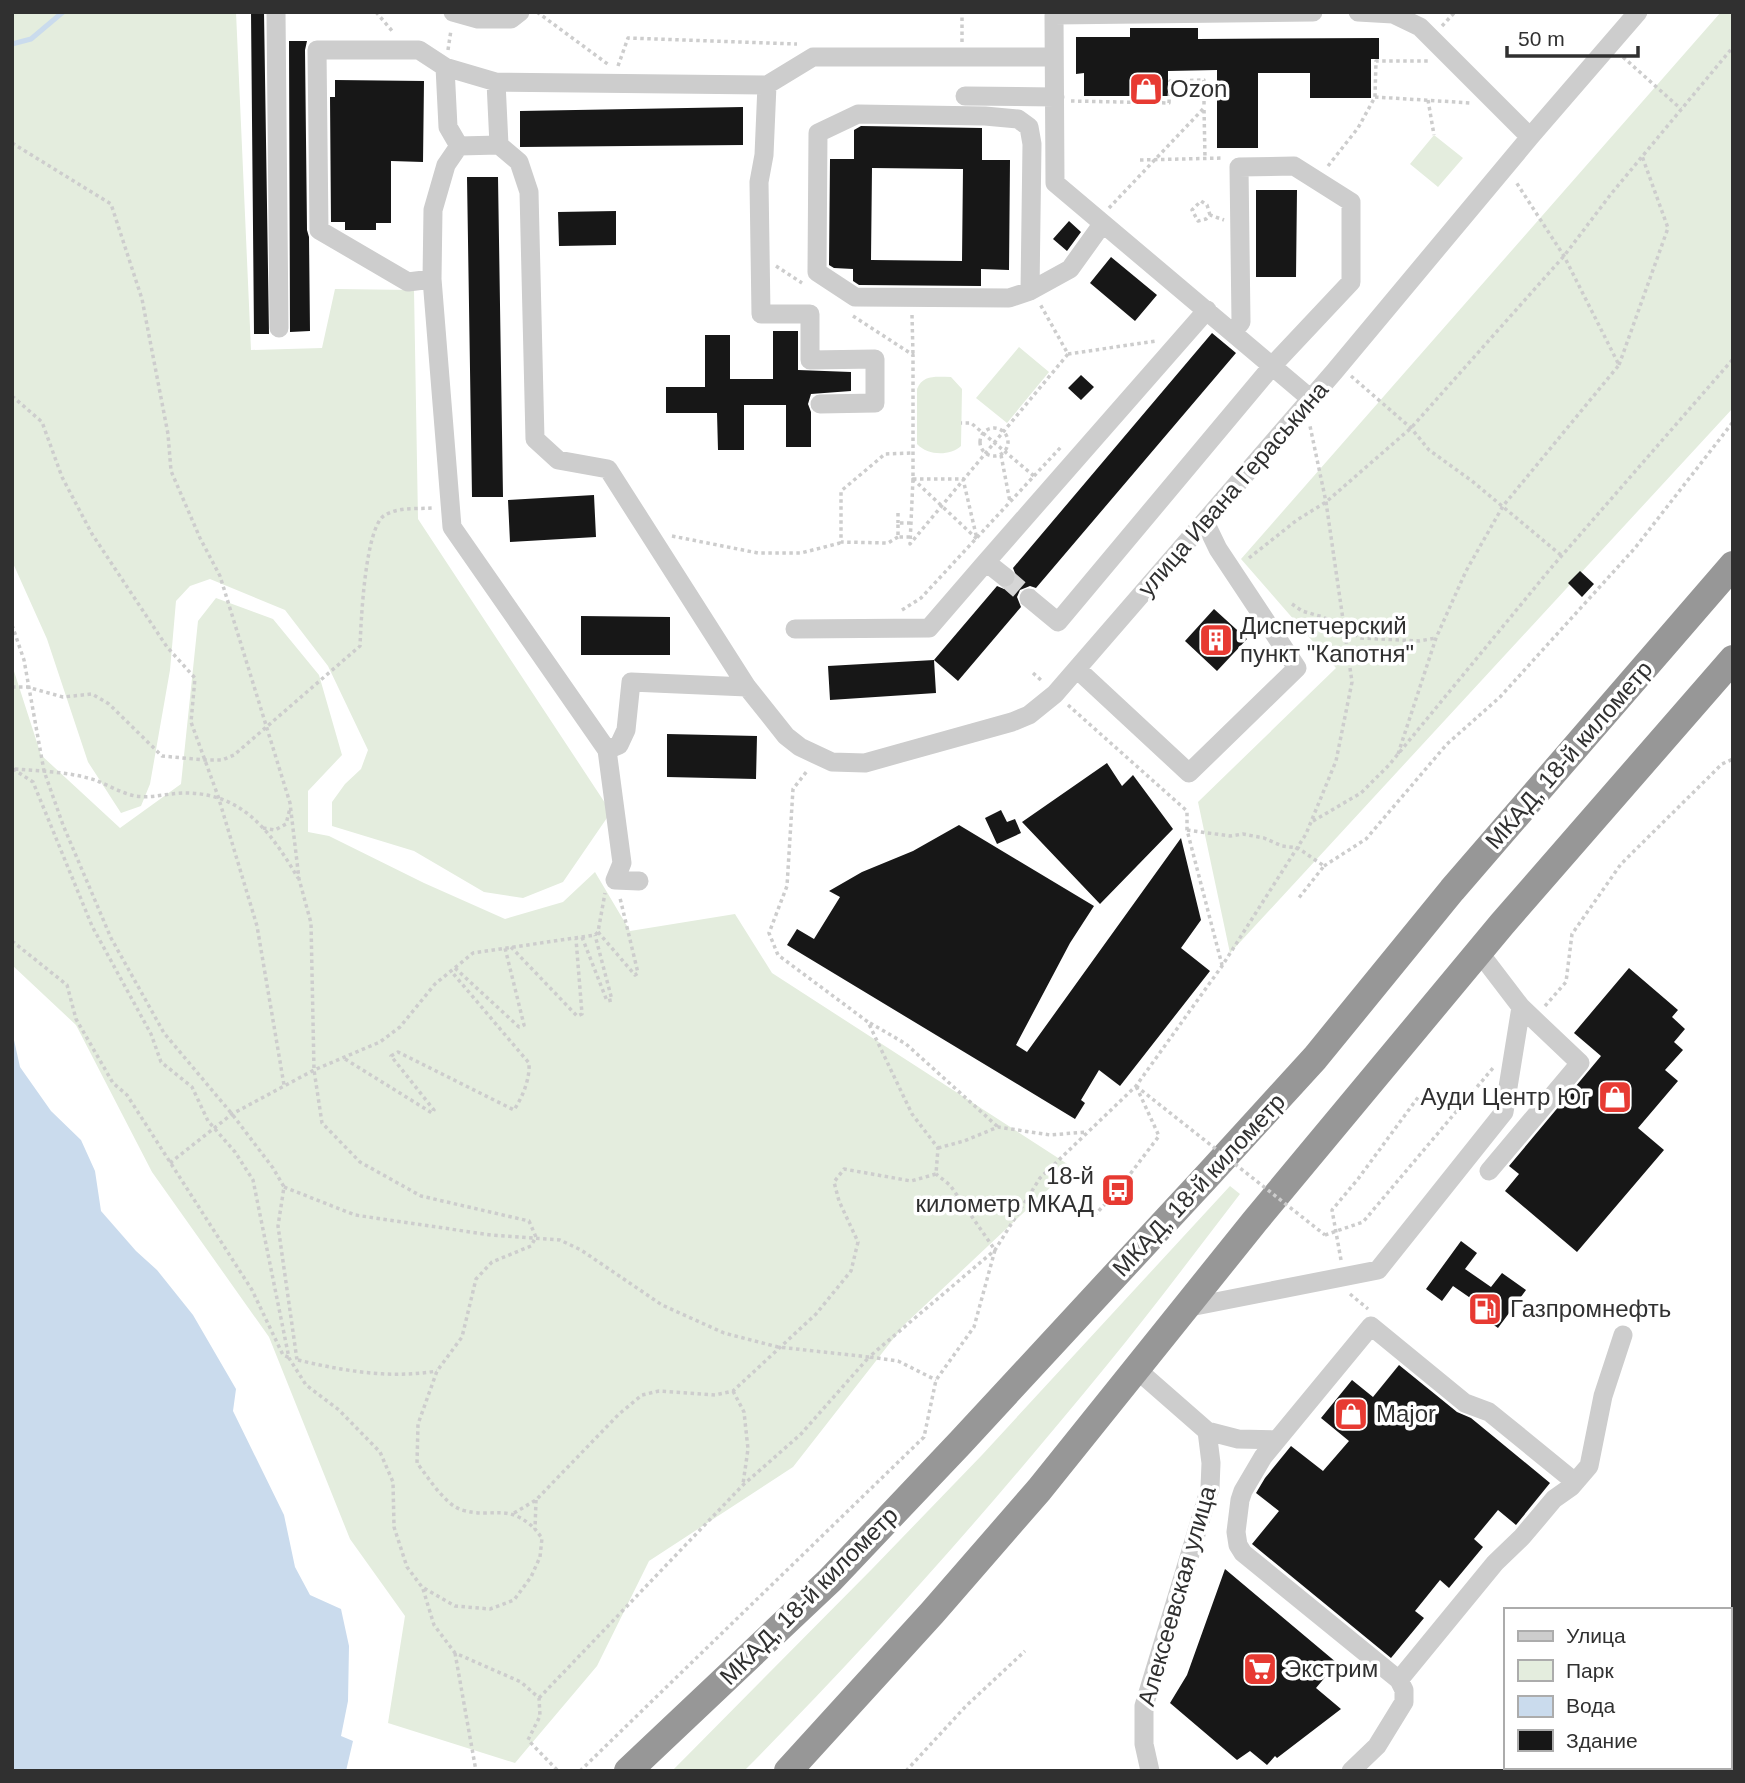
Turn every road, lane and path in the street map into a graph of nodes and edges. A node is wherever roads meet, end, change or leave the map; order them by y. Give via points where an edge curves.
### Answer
1 (276, 12) edge
2 (520, 12) edge
3 (537, 12) edge
4 (962, 12) edge
5 (1288, 12) edge
6 (1313, 12) edge
7 (1358, 12) edge
8 (1638, 12) edge
9 (454, 13) edge
10 (805, 44) dead end
11 (962, 45) dead end
12 (1733, 47) edge
13 (1054, 57) junction
14 (1623, 57) dead end
15 (1442, 61) dead end
16 (445, 67) junction
17 (496, 82) junction
18 (767, 85) junction
19 (965, 96) dead end
20 (1375, 97) junction
21 (1062, 99) junction
22 (1428, 100) junction
23 (1480, 103) dead end
24 (1205, 108) junction
25 (1681, 109) junction
26 (1434, 135) dead end
27 (1530, 137) junction
28 (12, 143) edge
29 (499, 145) junction
30 (459, 146) junction
31 (1642, 156) junction
32 (1205, 158) junction
33 (1230, 158) dead end
34 (1155, 159) junction
35 (1140, 160) dead end
36 (1324, 171) dead end
37 (1516, 182) dead end
38 (1210, 215) junction
39 (1102, 221) joint
40 (1231, 222) dead end
41 (1564, 256) junction
42 (432, 279) junction
43 (1030, 292) junction
44 (912, 298) junction
45 (1207, 310) junction
46 (279, 328) dead end
47 (1233, 332) junction
48 (1160, 341) dead end
49 (1068, 354) junction
50 (913, 355) dead end
51 (1733, 359) edge
52 (1273, 365) junction
53 (1619, 365) junction
54 (1351, 376) dead end
55 (12, 396) edge
56 (1311, 399) junction
57 (820, 404) dead end
58 (1733, 422) edge
59 (961, 424) dead end
60 (1310, 424) dead end
61 (1410, 428) junction
62 (1004, 431) junction
63 (983, 433) junction
64 (994, 442) junction
65 (913, 453) dead end
66 (985, 453) junction
67 (1003, 453) junction
68 (963, 479) junction
69 (1010, 502) junction
70 (1326, 502) junction
71 (942, 504) junction
72 (1503, 506) junction
73 (449, 507) junction
74 (898, 513) dead end
75 (1205, 522) junction
76 (898, 523) junction
77 (911, 523) dead end
78 (922, 527) dead end
79 (670, 535) dead end
80 (898, 537) junction
81 (910, 537) dead end
82 (976, 539) junction
83 (842, 542) junction
84 (1562, 556) junction
85 (1249, 558) dead end
86 (986, 562) junction
87 (1733, 565) edge
88 (1005, 578) tunnel mouth
89 (1029, 597) tunnel mouth
90 (1292, 604) dead end
91 (898, 612) dead end
92 (12, 625) edge
93 (795, 629) dead end
94 (1346, 629) junction
95 (1436, 639) junction
96 (1733, 659) edge
97 (1077, 669) junction
98 (1033, 673) dead end
99 (12, 687) edge
100 (27, 687) junction
101 (747, 687) junction
102 (1055, 694) junction
103 (266, 728) junction
104 (607, 750) junction
105 (1398, 754) junction
106 (817, 757) junction
107 (205, 760) junction
108 (13, 769) edge
109 (44, 771) junction
110 (218, 796) junction
111 (290, 803) junction
112 (1311, 822) junction
113 (261, 828) junction
114 (1187, 830) junction
115 (1298, 848) junction
116 (1324, 866) junction
117 (299, 879) junction
118 (611, 881) junction
119 (639, 881) dead end
120 (1298, 899) dead end
121 (597, 933) junction
122 (579, 938) junction
123 (12, 941) edge
124 (508, 948) junction
125 (1479, 952) junction
126 (1222, 966) junction
127 (453, 969) junction
128 (1521, 1007) junction
129 (868, 1022) junction
130 (345, 1059) junction
131 (314, 1070) junction
132 (284, 1085) junction
133 (1136, 1086) junction
134 (1419, 1096) dead end
135 (232, 1114) junction
136 (998, 1127) junction
137 (215, 1129) junction
138 (1088, 1132) junction
139 (938, 1148) junction
140 (170, 1163) junction
141 (1489, 1171) dead end
142 (936, 1174) junction
143 (284, 1188) junction
144 (1094, 1216) dead end
145 (1325, 1235) dead end
146 (536, 1237) junction
147 (995, 1250) junction
148 (1345, 1277) junction
149 (1185, 1308) junction
150 (1623, 1335) dead end
151 (778, 1347) junction
152 (869, 1357) junction
153 (289, 1358) junction
154 (297, 1360) junction
155 (1135, 1368) junction
156 (437, 1371) junction
157 (936, 1380) junction
158 (733, 1391) junction
159 (1207, 1431) junction
160 (1277, 1440) junction
161 (1575, 1482) junction
162 (743, 1485) junction
163 (536, 1500) junction
164 (514, 1513) junction
165 (535, 1529) junction
166 (422, 1587) junction
167 (1025, 1651) dead end
168 (455, 1653) junction
169 (1398, 1680) junction
170 (539, 1698) junction
171 (475, 1771) edge
172 (558, 1771) edge
173 (580, 1771) edge
174 (628, 1771) edge
175 (788, 1771) edge
176 (906, 1771) edge
177 (1150, 1771) edge
178 (1351, 1771) edge

1 - 46 street
2 - 9 street via 511,19
3 - 10 path via 617,71 628,38
4 - 11 path
5 - 6 street
5 - 13 street via 1054,15
7 - 27 street via 1393,14 1420,27
8 - 27 street, улица Ивана Гераськина
9 - 16 path
12 - 25 path
13 - 18 street via 813,57
13 - 21 street
14 - 25 path
15 - 20 path via 1376,61
16 - 17 street
16 - 30 street via 448,127
16 - 42 street via 419,50 317,50 319,230 408,282
17 - 18 street
17 - 29 street
18 - 57 street via 759,182 761,314 810,314 810,360 875,359 876,403
19 - 21 street
20 - 22 path
20 - 36 path
21 - 24 path via 1169,103 1170,81 1205,80
21 - 45 street via 1055,183
22 - 23 path
22 - 26 path
24 - 32 path
24 - 34 path
25 - 31 path
27 - 56 street, улица Ивана Гераськина
28 - 103 path via 111,204 142,299 168,435 170,471 220,576
29 - 30 street
29 - 101 street, улица Ивана Гераськина via 519,162 529,192 535,439 558,460 608,469
30 - 42 street via 446,165 433,210
31 - 41 path
31 - 53 path via 1668,228
32 - 33 path
32 - 34 path
34 - 35 path
34 - 39 path
37 - 41 path
38 - 38 path via 1198,221 1192,210 1201,201
38 - 40 path
39 - 43 street via 1070,269
41 - 53 path
41 - 61 path
42 - 73 street
43 - 44 street via 1009,298
43 - 44 street via 1032,144 1028,127 1018,119 985,116 858,114 818,133 817,272 855,297
43 - 49 path
44 - 50 path
45 - 47 street
45 - 86 street
47 - 52 street
47 - 52 street via 1241,322 1238,166 1294,166 1351,202 1351,282
48 - 49 path
49 - 62 path
51 - 84 path
52 - 56 street
52 - 89 street via 1058,622
53 - 72 path
54 - 61 path
55 - 107 path via 42,422 62,477 92,534 167,647 195,678 191,722
56 - 75 street, улица Ивана Гераськина
58 - 116 path via 1635,548 1500,698 1447,744 1366,839
59 - 63 path via 971,423
60 - 70 path
61 - 70 path
61 - 72 path via 1429,450
62 - 63 path via 993,428
62 - 64 path
62 - 67 path via 1009,441
63 - 64 path
63 - 66 path via 980,443
64 - 66 path
64 - 67 path
65 - 83 path via 885,454 841,491
66 - 67 path
66 - 68 path
67 - 69 path
67 - 69 path via 1034,476
68 - 71 path
68 - 71 path via 913,479
68 - 82 path
69 - 82 path
70 - 85 path
70 - 94 path
71 - 78 path
71 - 82 path
72 - 84 path
72 - 95 path via 1466,571
73 - 103 path via 398,509 382,516 374,529 363,590 360,646
73 - 104 street via 452,527
74 - 76 path
75 - 97 street, улица Ивана Гераськина
75 - 97 street via 1297,668 1189,773
76 - 77 path
76 - 80 path
79 - 83 path via 758,553 801,553
80 - 81 path
80 - 83 path via 888,542
82 - 91 path via 921,597
84 - 105 path
86 - 88 street
86 - 93 street via 929,628
87 - 174 highway, МКАД, 18-й километр via 1452,890 1315,1058 1210,1173 830,1580
90 - 94 path
92 - 100 path
94 - 95 path via 1361,638
94 - 112 path via 1352,682 1336,761
95 - 105 path
96 - 125 highway
97 - 102 street, улица Ивана Гераськина
98 - 102 path
99 - 100 path
100 - 107 path via 62,697 92,694 109,704 162,756
100 - 109 path
101 - 104 street via 631,682 626,730 619,746
101 - 106 street, улица Ивана Гераськина via 786,736
102 - 106 street, улица Ивана Гераськина via 1012,722 882,760 847,764
102 - 114 path via 1187,811
103 - 107 path via 234,755
103 - 111 path
104 - 118 street via 622,863
105 - 112 path via 1361,793
106 - 129 path via 793,789 787,886 769,933 778,955
107 - 110 path
108 - 109 path
108 - 137 path via 33,782 92,926 151,1034 161,1062 192,1087
109 - 110 path via 93,779 134,796
109 - 135 path via 111,938 164,1033
110 - 113 path via 246,811
110 - 132 path via 257,926
111 - 113 path via 286,824 275,830
111 - 117 path
112 - 115 path
113 - 117 path via 282,850
114 - 115 path via 1243,834
114 - 126 path
115 - 116 path
115 - 126 path
116 - 120 path
117 - 131 path via 311,923
118 - 119 street
118 - 121 path
118 - 121 path via 638,973 635,975
121 - 122 path
121 - 122 path via 612,1000 607,1002
122 - 124 path
122 - 124 path via 582,1014 577,1016
123 - 140 path via 67,985 76,1019 113,1083 127,1095
124 - 127 path via 473,953
124 - 127 path via 524,1025 519,1027
125 - 128 street
125 - 149 highway
126 - 133 path
127 - 130 path via 400,1027
127 - 130 path via 529,1063 530,1073 513,1110 398,1052 391,1056 432,1113
128 - 141 street via 1580,1063
128 - 148 street via 1504,1112 1378,1270
129 - 136 path via 906,1044
129 - 139 path via 912,1114
130 - 131 path
131 - 132 path
131 - 146 path via 322,1123 360,1162 421,1196 529,1221
132 - 135 path
133 - 138 path
133 - 144 path via 1159,1136
133 - 145 path, bridge
134 - 148 path via 1332,1210
135 - 137 path
135 - 143 path
136 - 138 path via 1050,1135
136 - 139 path
137 - 140 path
137 - 153 path via 253,1180
138 - 147 path via 1040,1178
139 - 142 path
140 - 153 path via 252,1290 283,1355
142 - 147 path via 950,1185
142 - 151 path via 911,1181 844,1169 834,1182 858,1242 851,1272 816,1314
143 - 146 path via 355,1214 491,1235
143 - 154 path via 278,1226
146 - 151 path via 560,1240 581,1250 662,1305 724,1332
146 - 156 path via 531,1247 492,1262 475,1279 462,1337
147 - 152 path
147 - 157 path via 974,1327
148 - 149 street
149 - 155 highway
150 - 161 street via 1603,1396 1589,1466
151 - 152 path
151 - 158 path
152 - 157 path via 898,1361
152 - 162 path via 801,1434
153 - 154 path
153 - 166 path via 306,1385 339,1409 380,1452 393,1482 394,1527 407,1567
154 - 156 path via 341,1371 409,1376
155 - 159 street
155 - 175 highway via 1039,1490
156 - 164 path via 418,1424 416,1463 440,1494 461,1510
157 - 173 path via 924,1437
158 - 162 path via 744,1412 748,1449
158 - 163 path via 642,1395
159 - 160 street via 1238,1439
159 - 177 street, Алексеевская улица via 1210,1488 1144,1706
160 - 161 street via 1371,1326 1465,1403 1489,1412
160 - 169 street via 1240,1500 1238,1545
161 - 169 street via 1495,1563
162 - 170 path
163 - 164 path
163 - 165 path
164 - 165 path
165 - 166 path via 542,1538 540,1557 514,1600 490,1609 455,1606
166 - 168 path via 435,1625
167 - 176 path
168 - 170 path via 521,1682
168 - 171 path
169 - 178 street via 1404,1702 1377,1746
170 - 172 path via 540,1716 528,1740

